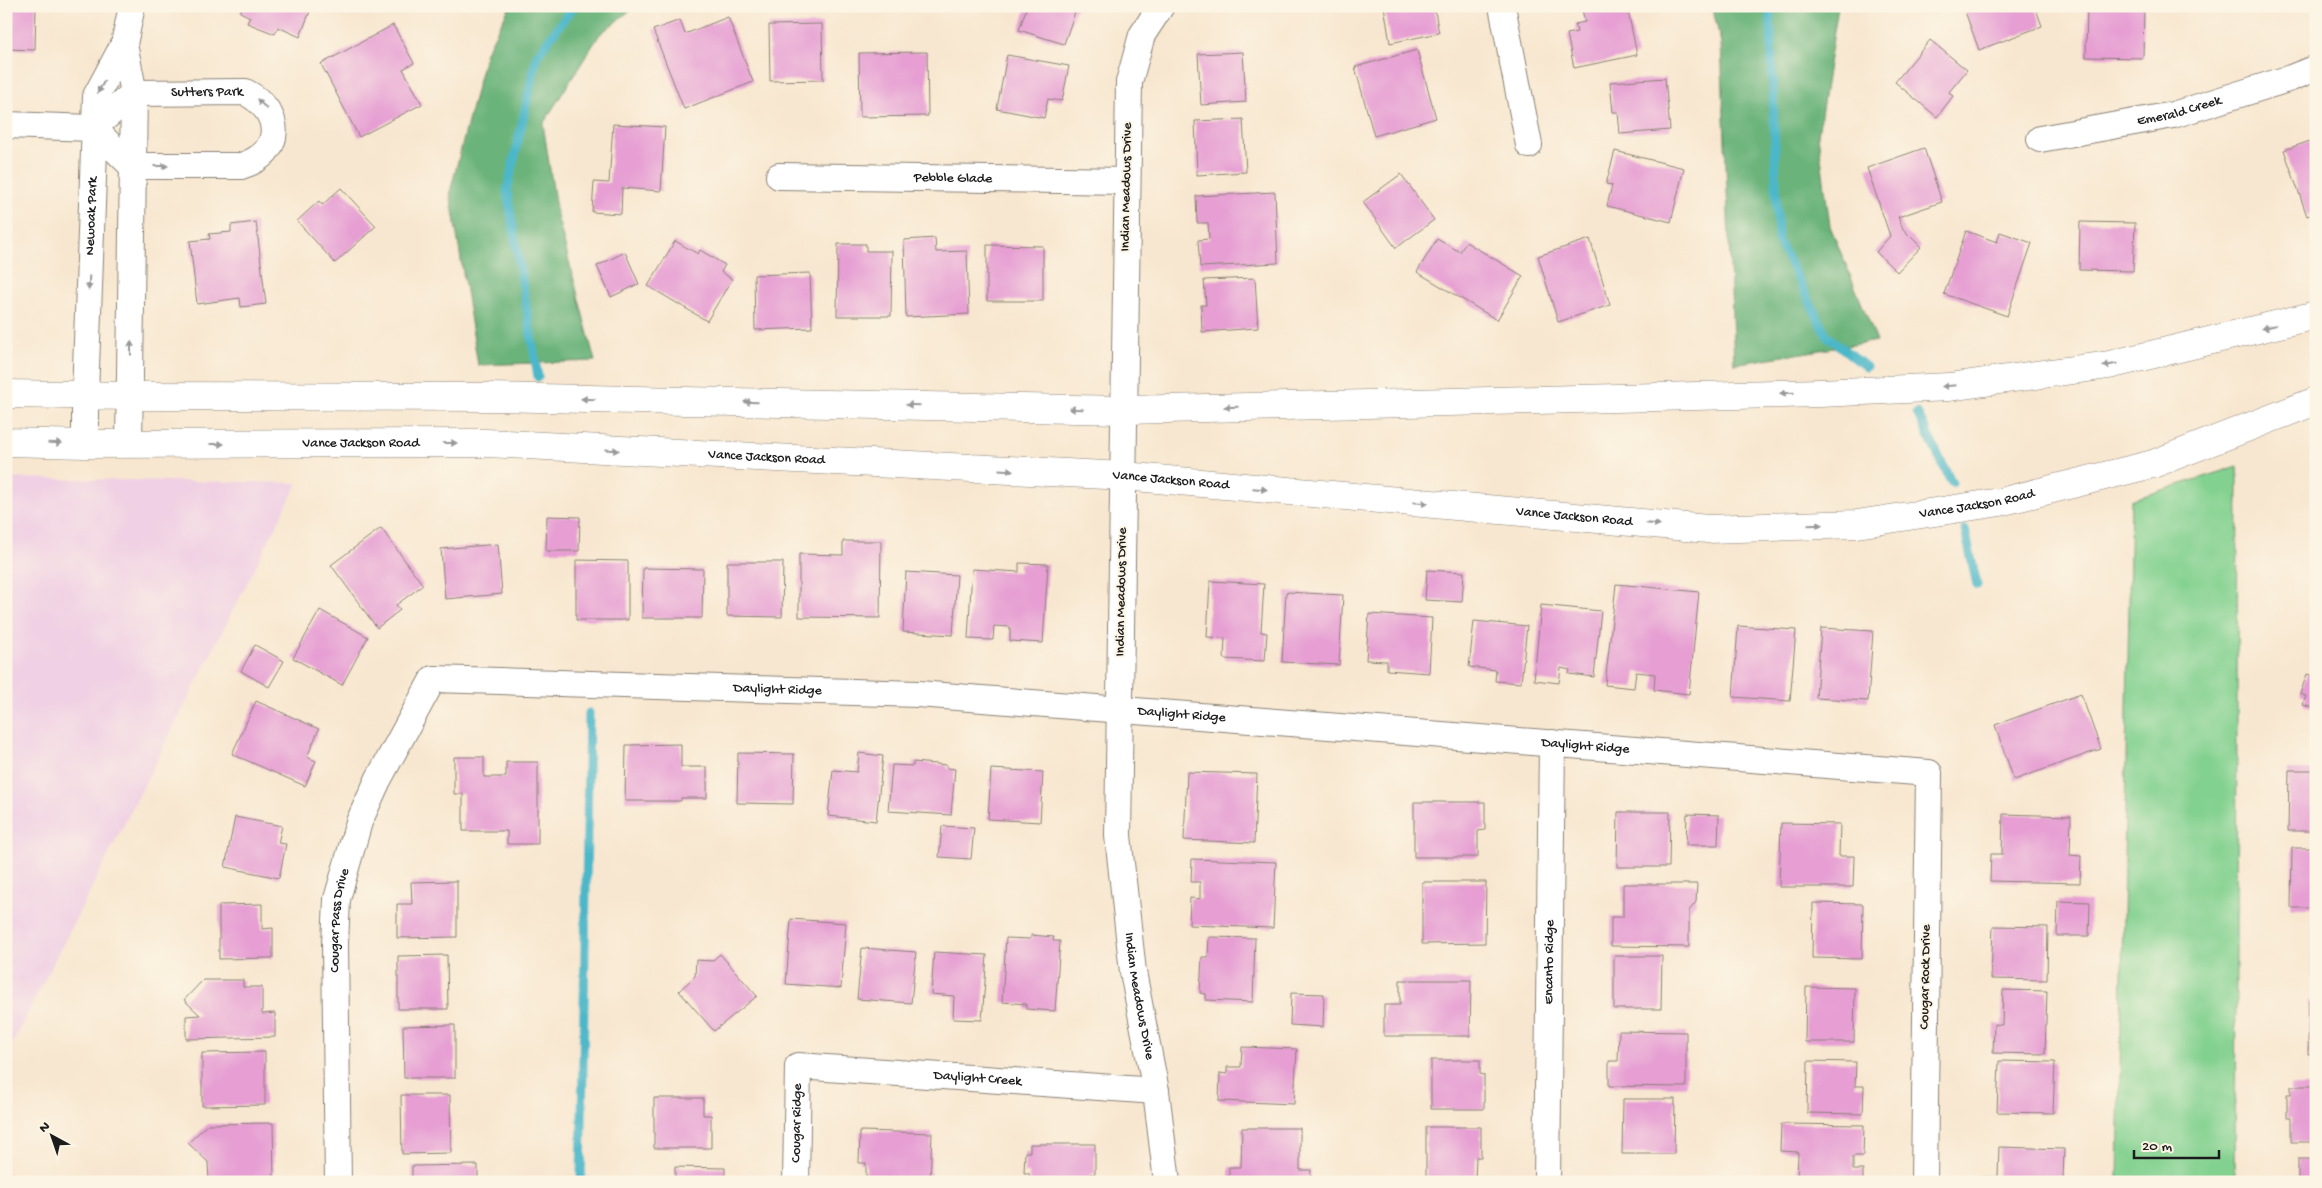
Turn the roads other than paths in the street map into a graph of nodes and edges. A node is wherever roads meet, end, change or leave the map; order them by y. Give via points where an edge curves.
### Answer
1 (132, 6) edge
2 (1161, 6) edge
3 (1502, 6) edge
4 (124, 44) junction
5 (2316, 68) edge
6 (134, 93) junction
7 (6, 126) edge
8 (94, 128) junction
9 (2040, 140) dead end
10 (1529, 146) dead end
11 (132, 166) junction
12 (779, 176) dead end
13 (1127, 181) junction
14 (2316, 315) edge
15 (6, 394) edge
16 (85, 395) junction
17 (130, 396) junction
18 (2316, 402) edge
19 (1125, 410) junction
20 (6, 442) edge
21 (85, 444) junction
22 (129, 444) junction
23 (1124, 476) junction
24 (433, 679) joint
25 (1120, 710) junction
26 (1552, 743) junction
27 (1929, 773) joint
28 (798, 1066) joint
29 (1156, 1091) junction
30 (338, 1182) edge
31 (796, 1182) edge
32 (1167, 1182) edge
33 (1547, 1182) edge
34 (1924, 1182) edge

1 - 4 street, Newoak Park
2 - 13 street, Indian Meadows Drive via 1142,35 1129,82
3 - 10 street
4 - 6 street, Newoak Park
4 -> 8 street, Newoak Park via 96,96
5 - 9 street, Emerald Creek via 2173,115
6 - 8 street
6 - 11 street, Newoak Park
11 -> 6 street, Sutters Park via 241,166 254,162 267,151 274,133 270,113 258,99 244,92
7 - 8 street
8 - 11 street
8 -> 16 street, Newoak Park
17 -> 11 street, Newoak Park
12 - 13 street, Pebble Glade
13 - 19 street, Indian Meadows Drive
14 -> 19 main road via 2109,365 1949,387
15 - 16 main road
16 - 17 main road
16 - 21 street, Newoak Park
19 -> 17 main road via 486,396
17 - 22 street, Newoak Park
23 -> 18 main road, Vance Jackson Road via 1708,529 1857,524 2000,502 2153,464
19 - 23 street, Indian Meadows Drive
20 -> 21 main road, Vance Jackson Road
21 - 22 main road, Vance Jackson Road
22 -> 23 main road, Vance Jackson Road via 486,443
23 - 25 street, Indian Meadows Drive
24 - 25 street, Daylight Ridge via 882,693
24 - 30 street, Cougar Pass Drive via 359,822 337,899
25 - 26 street, Daylight Ridge
25 - 29 street, Indian Meadows Drive via 1118,836 1133,972
26 - 27 street, Daylight Ridge
26 - 33 street, Encanto Ridge
27 - 34 street, Cougar Rock Drive
28 - 29 street, Daylight Creek
28 - 31 street, Cougar Ridge
29 - 32 street, Indian Meadows Drive

